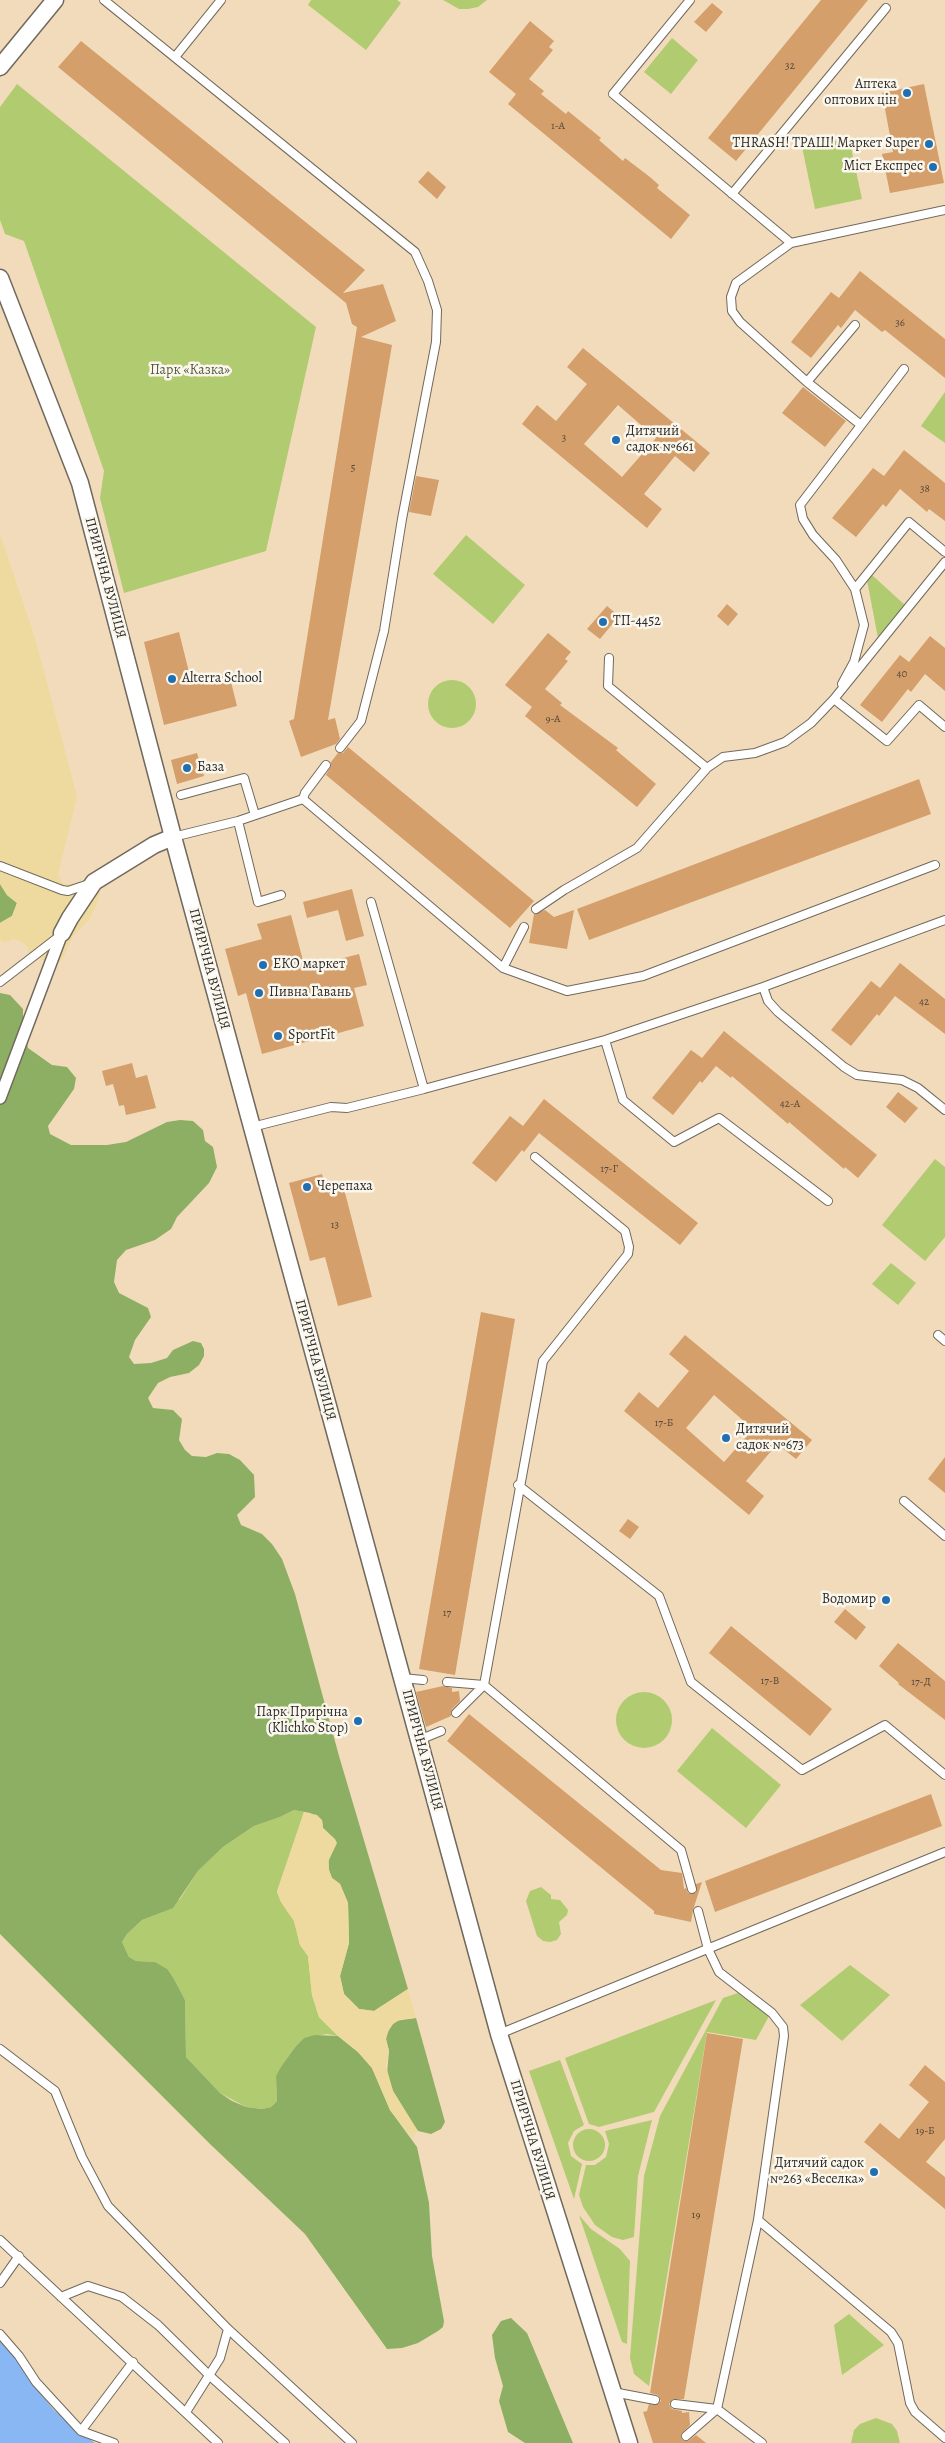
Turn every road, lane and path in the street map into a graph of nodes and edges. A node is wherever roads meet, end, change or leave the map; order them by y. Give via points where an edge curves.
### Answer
1 (55, 0) edge
2 (104, 0) edge
3 (221, 0) edge
4 (690, 0) edge
5 (886, 8) dead end
6 (175, 57) junction
7 (0, 67) edge
8 (732, 194) junction
9 (945, 210) edge
10 (791, 243) junction
11 (0, 278) edge
12 (855, 325) dead end
13 (904, 369) dead end
14 (807, 382) junction
15 (861, 425) junction
16 (945, 552) edge
17 (945, 562) edge
18 (855, 589) junction
19 (609, 658) dead end
20 (834, 699) junction
21 (945, 727) edge
22 (340, 748) dead end
23 (326, 765) dead end
24 (707, 768) junction
25 (181, 795) dead end
26 (303, 799) junction
27 (254, 815) junction
28 (238, 821) junction
29 (173, 837) junction
30 (935, 865) dead end
31 (0, 866) edge
32 (94, 882) junction
33 (281, 895) dead end
34 (371, 902) dead end
35 (536, 909) dead end
36 (945, 920) edge
37 (524, 927) dead end
38 (62, 933) junction
39 (504, 968) junction
40 (0, 982) edge
41 (763, 987) junction
42 (605, 1040) junction
43 (424, 1089) junction
44 (0, 1098) edge
45 (945, 1110) edge
46 (252, 1127) junction
47 (535, 1157) dead end
48 (828, 1201) dead end
49 (938, 1336) dead end
50 (945, 1341) edge
51 (518, 1485) junction
52 (904, 1501) dead end
53 (945, 1536) edge
54 (402, 1678) junction
55 (423, 1680) dead end
56 (447, 1682) dead end
57 (484, 1685) junction
58 (456, 1713) dead end
59 (441, 1731) dead end
60 (419, 1740) junction
61 (945, 1775) edge
62 (945, 1852) edge
63 (692, 1889) dead end
64 (698, 1911) dead end
65 (708, 1949) junction
66 (499, 2034) junction
67 (0, 2049) edge
68 (758, 2220) junction
69 (0, 2240) edge
70 (19, 2256) junction
71 (0, 2283) edge
72 (61, 2297) junction
73 (228, 2329) junction
74 (0, 2334) edge
75 (133, 2362) junction
76 (210, 2376) junction
77 (610, 2392) junction
78 (655, 2400) dead end
79 (675, 2404) dead end
80 (717, 2409) junction
81 (186, 2412) junction
82 (81, 2431) junction
83 (686, 2436) dead end
84 (945, 2438) edge
85 (114, 2443) edge
86 (218, 2443) edge
87 (285, 2443) edge
88 (352, 2443) edge
89 (629, 2443) edge
90 (762, 2443) edge

1 - 7 street
2 - 6 lane
3 - 6 lane
4 - 8 lane via 613,94
5 - 8 lane
6 - 22 lane via 415,252 436,310 436,342 384,631 361,721
8 - 10 lane
9 - 10 lane
10 - 14 lane via 736,283 731,297 732,311
11 - 29 street, ПРИРІЧНА ВУЛИЦЯ via 80,483
12 - 14 lane
13 - 15 lane
14 - 15 lane
15 - 18 lane via 800,505 813,535 836,560
16 - 18 lane via 909,522
17 - 20 lane
18 - 20 lane via 864,625 854,662
19 - 24 lane via 608,686
20 - 21 lane via 887,741 919,705
20 - 24 lane via 811,723 785,742 755,753 723,757
23 - 26 lane
24 - 35 lane via 637,848
25 - 27 lane via 244,778
26 - 27 lane
26 - 39 lane
27 - 28 lane
28 - 29 lane
28 - 33 lane via 258,902
29 - 32 street
29 - 46 street, ПРИРІЧНА ВУЛИЦЯ
30 - 39 lane via 644,976 567,991
31 - 32 lane via 62,890
32 - 38 street
34 - 43 lane
36 - 41 lane
37 - 39 lane
38 - 40 lane
38 - 44 street
41 - 42 lane
41 - 45 lane via 768,1001 778,1012 844,1067 857,1075 902,1080 918,1088
42 - 43 lane
42 - 48 lane via 623,1100 674,1142 719,1118
43 - 46 lane
46 - 54 street, ПРИРІЧНА ВУЛИЦЯ
47 - 51 lane via 625,1231 629,1247 628,1254 542,1361
49 - 50 lane
51 - 57 lane
51 - 61 lane via 659,1596 691,1682 802,1770 885,1725
52 - 53 lane
54 - 55 lane
54 - 60 street, ПРИРІЧНА ВУЛИЦЯ
56 - 57 lane
57 - 58 lane
57 - 63 lane via 681,1850
59 - 60 lane
60 - 66 street, ПРИРІЧНА ВУЛИЦЯ
62 - 65 lane
64 - 65 lane
65 - 66 lane
65 - 68 lane via 719,1972 772,2013 783,2027
66 - 77 street, ПРИРІЧНА ВУЛИЦЯ
67 - 73 lane via 55,2091 82,2157 108,2206
68 - 80 lane
68 - 84 lane via 891,2332 898,2344 910,2403 915,2412
69 - 70 lane
70 - 71 lane
70 - 72 lane
72 - 75 lane
72 - 76 lane via 88,2286 122,2297 158,2325
73 - 76 lane via 220,2358
73 - 88 lane
74 - 82 lane via 36,2382
75 - 81 lane
75 - 82 lane
76 - 81 lane
76 - 87 lane
77 - 78 lane
77 - 89 street, ПРИРІЧНА ВУЛИЦЯ
79 - 80 lane
80 - 83 lane
80 - 90 lane
81 - 86 lane
82 - 85 lane

